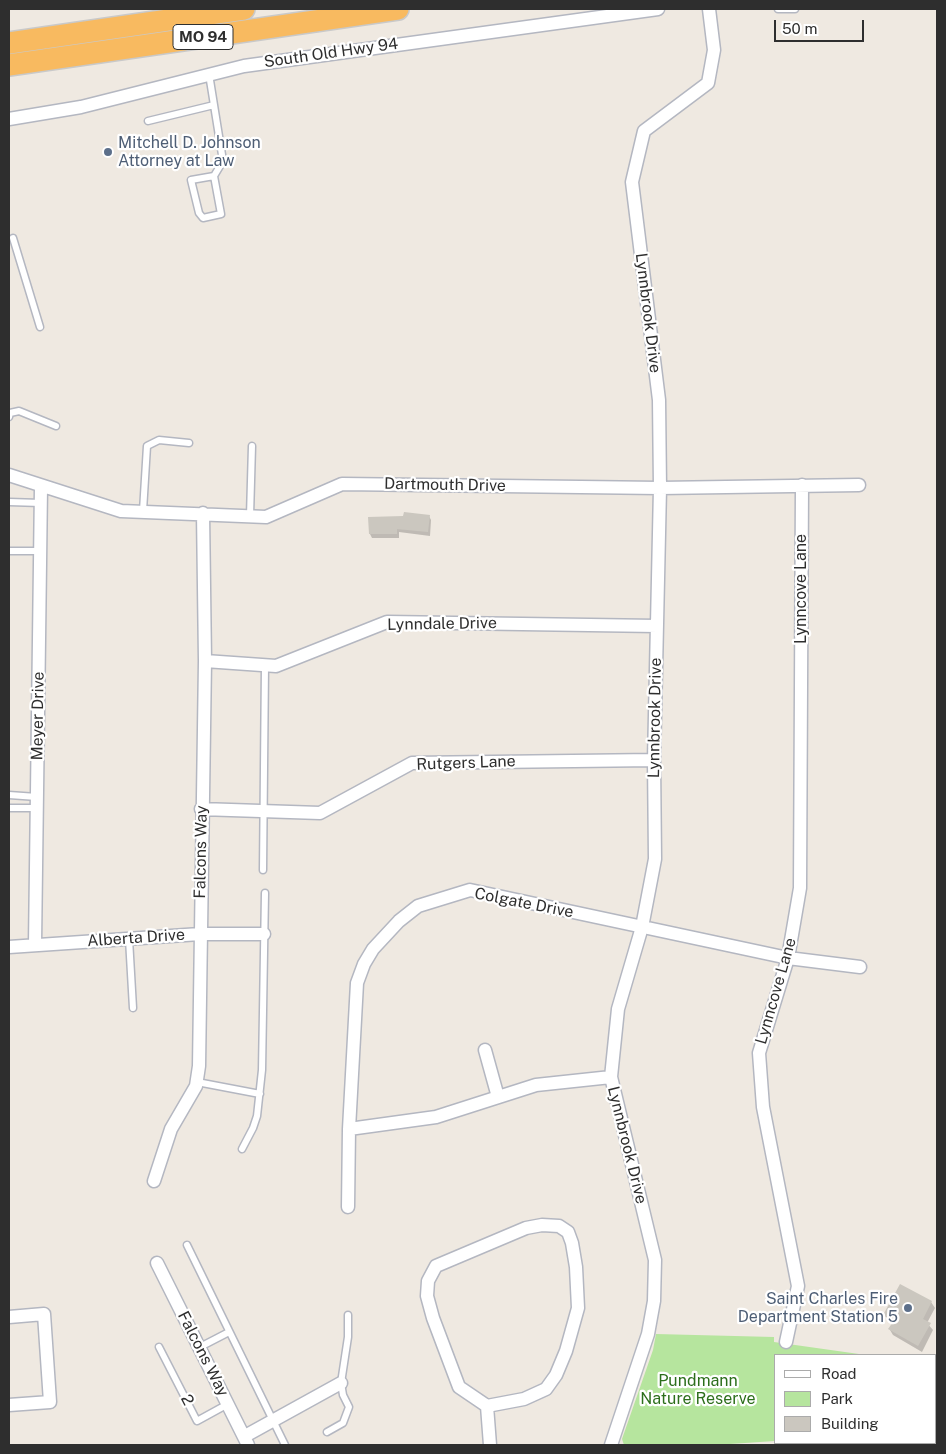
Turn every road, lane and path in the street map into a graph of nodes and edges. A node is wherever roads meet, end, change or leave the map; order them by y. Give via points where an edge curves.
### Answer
1 (244, 9) edge
2 (398, 9) edge
3 (658, 9) edge
4 (709, 9) edge
5 (778, 9) edge
6 (795, 9) edge
7 (9, 43) edge
8 (9, 65) edge
9 (209, 74) junction
10 (214, 105) junction
11 (9, 119) edge
12 (148, 121) dead end
13 (214, 176) junction
14 (13, 238) dead end
15 (40, 327) dead end
16 (9, 414) edge
17 (56, 426) dead end
18 (189, 443) dead end
19 (252, 446) dead end
20 (9, 476) edge
21 (802, 485) junction
22 (859, 485) dead end
23 (41, 487) junction
24 (660, 488) junction
25 (9, 502) edge
26 (41, 503) junction
27 (143, 511) junction
28 (203, 513) junction
29 (250, 516) junction
30 (9, 551) edge
31 (41, 551) junction
32 (657, 626) junction
33 (205, 661) junction
34 (265, 665) junction
35 (654, 760) junction
36 (9, 795) edge
37 (36, 802) junction
38 (9, 808) edge
39 (201, 810) junction
40 (263, 812) junction
41 (263, 870) dead end
42 (265, 893) dead end
43 (642, 927) junction
44 (200, 934) junction
45 (264, 934) junction
46 (128, 938) junction
47 (36, 944) junction
48 (9, 947) edge
49 (788, 958) junction
50 (860, 967) dead end
51 (133, 1008) dead end
52 (485, 1050) dead end
53 (611, 1077) junction
54 (197, 1082) junction
55 (260, 1094) junction
56 (498, 1098) junction
57 (349, 1129) junction
58 (242, 1149) dead end
59 (154, 1181) dead end
60 (348, 1207) dead end
61 (187, 1245) dead end
62 (157, 1263) dead end
63 (348, 1315) dead end
64 (9, 1317) edge
65 (229, 1332) junction
66 (786, 1342) dead end
67 (159, 1347) dead end
68 (200, 1348) junction
69 (342, 1383) junction
70 (229, 1404) junction
71 (9, 1405) edge
72 (488, 1406) junction
73 (273, 1420) junction
74 (327, 1432) dead end
75 (247, 1440) edge
76 (285, 1445) edge
77 (490, 1445) edge
78 (611, 1445) edge

1 - 7 highway, MO 94
2 - 8 highway, MO 94
3 - 9 street, South Old Hwy 94 via 263,63
4 - 24 street, Lynnbrook Drive via 714,50 708,83 644,132 632,182 660,400
5 - 6 lane
9 - 10 lane
9 - 11 street, South Old Hwy 94 via 81,107
10 - 12 lane
10 - 13 lane via 223,161
13 - 13 lane via 221,214 203,218 198,214 191,180
14 - 15 lane
16 - 17 lane via 19,411
18 - 27 lane via 159,440 147,446
19 - 29 lane
20 - 23 street, Dartmouth Drive
21 - 22 street, Dartmouth Drive
21 - 24 street, Dartmouth Drive
21 - 49 street, Lynncove Lane via 800,888
23 - 26 street, Meyer Drive
23 - 27 street, Dartmouth Drive via 121,511
24 - 29 street, Dartmouth Drive via 342,484 266,517
24 - 32 street, Lynnbrook Drive
25 - 26 lane
26 - 31 street, Meyer Drive
27 - 28 street, Dartmouth Drive
28 - 29 street, Dartmouth Drive
28 - 33 street, Falcons Way
30 - 31 lane
31 - 37 street, Meyer Drive
32 - 34 street, Lynndale Drive via 387,622 276,666
32 - 35 street, Lynnbrook Drive
33 - 34 street, Lynndale Drive
33 - 39 street, Falcons Way
34 - 40 lane
35 - 40 street, Rutgers Lane via 412,763 320,813
35 - 43 street, Lynnbrook Drive via 655,860
36 - 37 lane
37 - 38 lane
37 - 47 street, Meyer Drive
39 - 40 street, Rutgers Lane
39 - 44 street, Falcons Way
40 - 41 lane
42 - 45 lane
43 - 49 street, Colgate Drive
43 - 53 street, Lynnbrook Drive via 618,1009
43 - 57 street, Colgate Drive via 470,890 418,906 373,949 357,983
44 - 45 street, Alberta Drive
44 - 46 street, Alberta Drive
44 - 54 street, Falcons Way
45 - 55 lane
46 - 47 street, Alberta Drive
46 - 51 lane
47 - 48 street, Alberta Drive
49 - 50 street, Colgate Drive
49 - 66 street, Lynncove Lane via 758,1053 763,1107 798,1286
52 - 56 street
53 - 56 street via 536,1085
53 - 78 street, Lynnbrook Drive via 655,1260 654,1301 648,1334
54 - 55 lane
54 - 59 street, Falcons Way via 171,1130
55 - 58 lane via 253,1128
56 - 57 street via 436,1118
57 - 60 street, Colgate Drive
61 - 65 lane
62 - 68 street, Falcons Way
63 - 69 lane
64 - 71 street via 44,1314 50,1402
65 - 68 lane
65 - 73 lane
67 - 70 lane, 2 via 198,1421
68 - 70 street, Falcons Way
69 - 73 street
69 - 74 lane via 349,1407 347,1415 342,1423
70 - 75 street, Falcons Way
72 - 72 street via 524,1399 546,1389 566,1351 578,1308 576,1267 568,1232 559,1226 542,1225 517,1232 436,1266 428,1281 427,1296 433,1318 459,1387
72 - 77 street
73 - 75 street
73 - 76 lane

